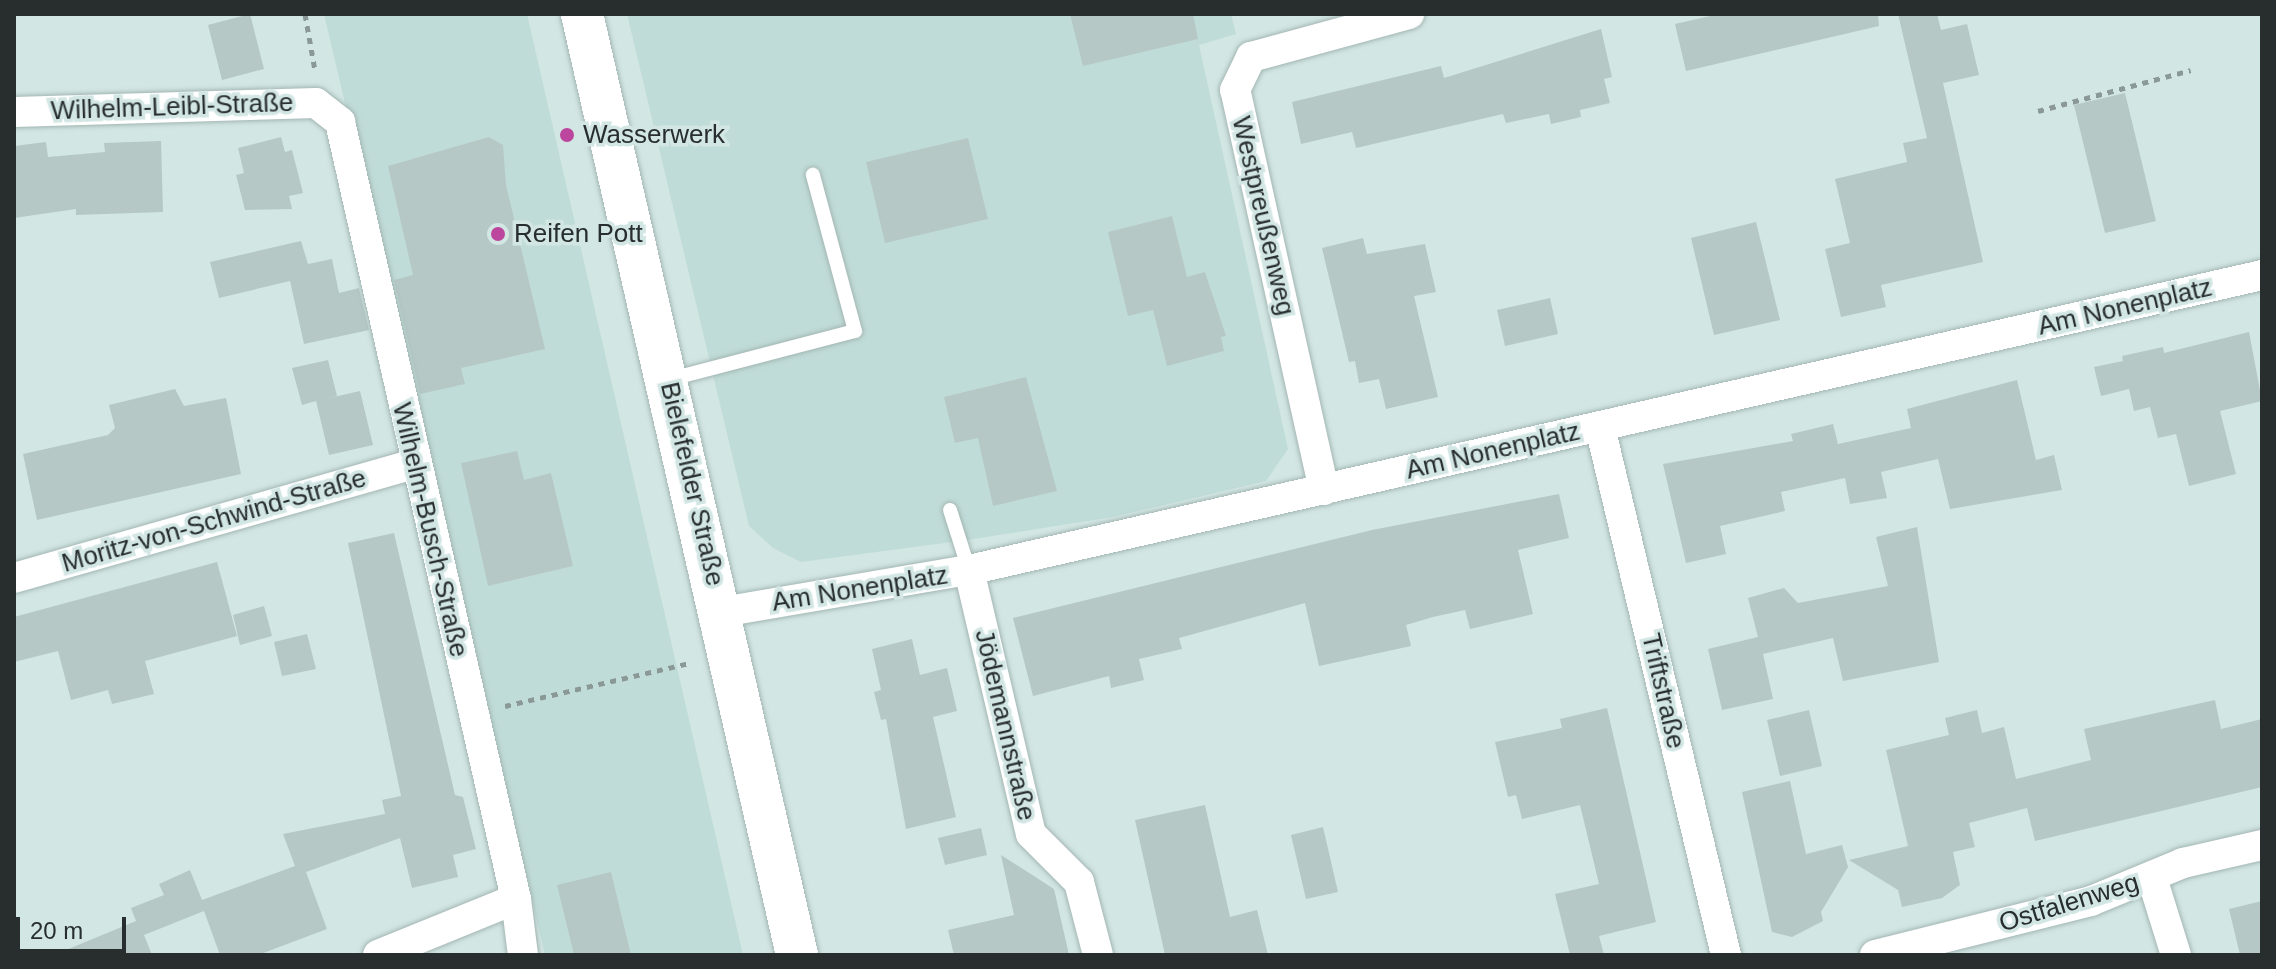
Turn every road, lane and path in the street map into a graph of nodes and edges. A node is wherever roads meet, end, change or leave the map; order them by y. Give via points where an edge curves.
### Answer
1 (305, 14) edge
2 (582, 14) edge
3 (1409, 14) edge
4 (2191, 70) dead end
5 (322, 106) junction
6 (2038, 111) dead end
7 (14, 112) edge
8 (813, 175) dead end
9 (2262, 275) edge
10 (667, 380) junction
11 (1600, 427) junction
12 (413, 464) junction
13 (1324, 490) junction
14 (950, 510) dead end
15 (969, 570) junction
16 (14, 578) edge
17 (722, 612) junction
18 (732, 653) junction
19 (473, 712) junction
20 (2262, 845) edge
21 (2152, 878) junction
22 (516, 899) junction
23 (378, 955) edge
24 (523, 955) edge
25 (797, 955) edge
26 (1098, 955) edge
27 (1726, 955) edge
28 (1875, 955) edge
29 (2176, 955) edge

1 - 5 path
2 - 10 main road, Bielefelder Straße
3 - 13 street, Westpreußenweg via 1251,57 1235,90
4 - 6 path
5 - 7 street, Wilhelm-Leibl-Straße
5 - 12 street, Wilhelm-Busch-Straße via 340,122
8 - 10 lane via 855,331
9 - 11 street, Am Nonenplatz
10 - 17 main road, Bielefelder Straße
11 - 13 street, Am Nonenplatz
11 - 27 street, Triftstraße
12 - 16 street, Moritz-von-Schwind-Straße
12 - 19 street, Wilhelm-Busch-Straße
13 - 15 street, Am Nonenplatz
14 - 15 lane
15 - 17 street, Am Nonenplatz
15 - 26 street, Jödemannstraße via 1031,834 1079,882
17 - 18 main road, Bielefelder Straße
18 - 19 path
18 - 25 main road, Bielefelder Straße
19 - 22 street, Wilhelm-Busch-Straße
20 - 21 street, Ostfalenweg via 2183,863
21 - 28 street, Ostfalenweg via 2091,901
21 - 29 street
22 - 23 street
22 - 24 street, Wilhelm-Busch-Straße

